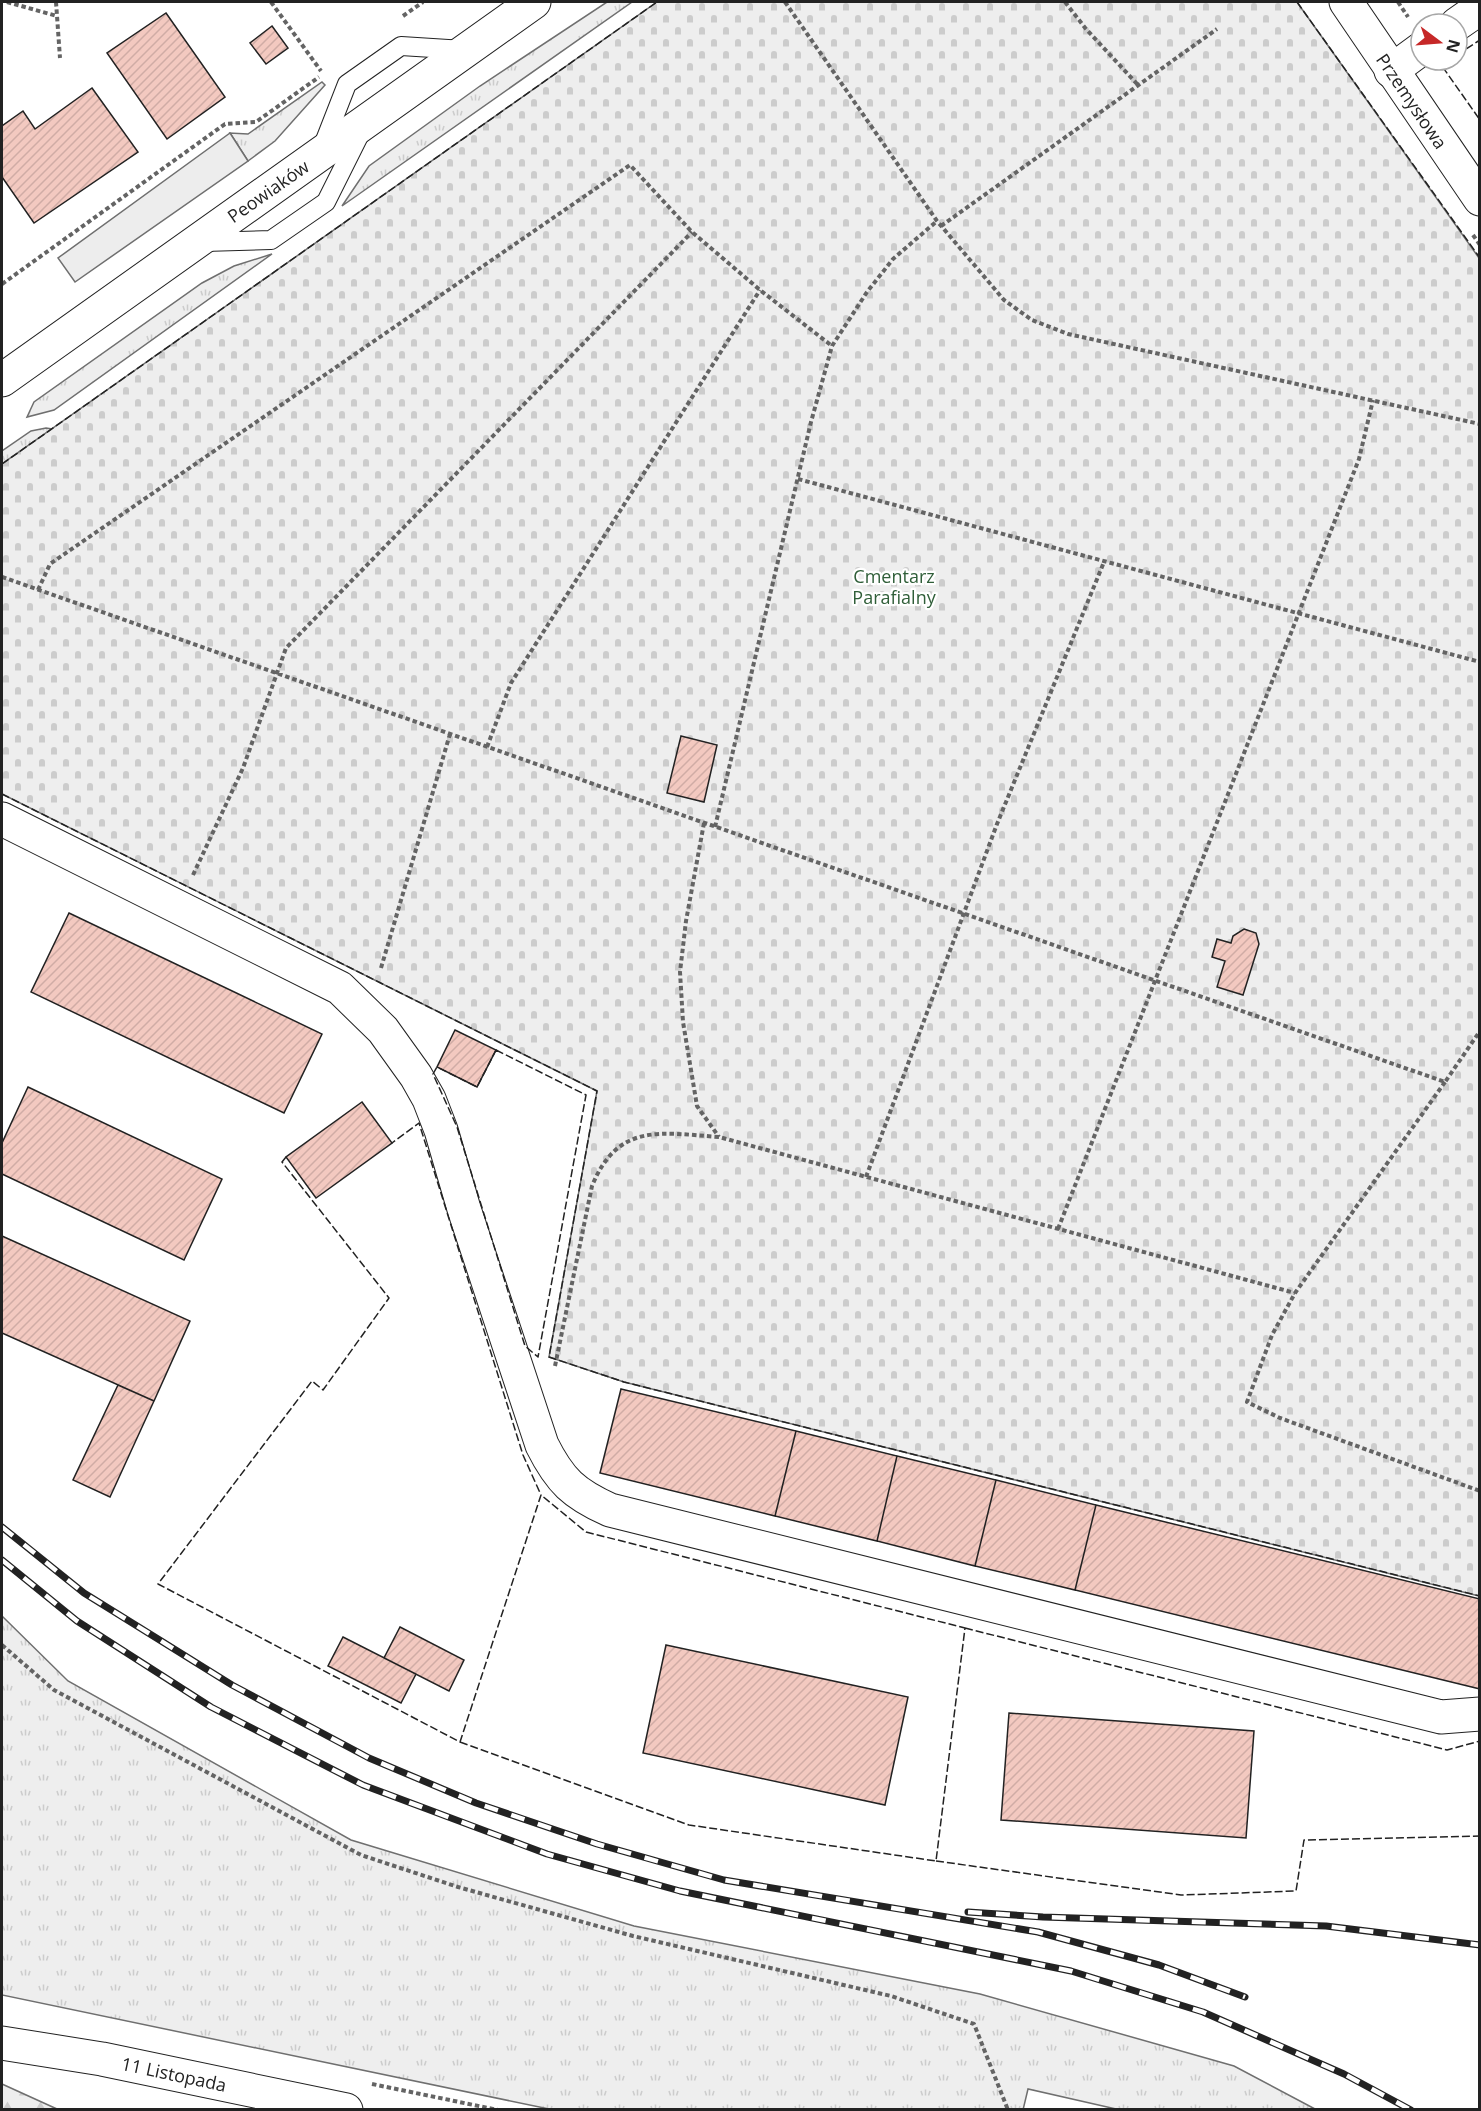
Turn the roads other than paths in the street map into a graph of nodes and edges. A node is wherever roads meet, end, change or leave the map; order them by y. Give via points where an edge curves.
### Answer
1 (534, 2) edge
2 (1346, 2) edge
3 (465, 50) junction
4 (1409, 58) edge
5 (1391, 71) junction
6 (368, 120) junction
7 (319, 154) junction
8 (1479, 199) edge
9 (196, 242) junction
10 (2, 380) edge
11 (2, 819) edge
12 (1479, 1714) edge
13 (2, 2043) edge
14 (346, 2109) edge

1 - 3 street, Peowiaków
2 - 5 street, Przemysłowa
3 - 6 street, Peowiaków
3 - 7 lane via 401,46 375,64 347,84
4 - 5 street
5 - 8 street, Przemysłowa
6 - 7 street, Peowiaków
6 - 9 lane via 326,202 271,240
7 - 9 street, Peowiaków
9 - 10 street, Peowiaków
11 - 12 street via 340,988 367,1011 400,1052 429,1099 542,1445 573,1491 610,1510 1441,1717
13 - 14 street, 11 Listopada via 102,2059

